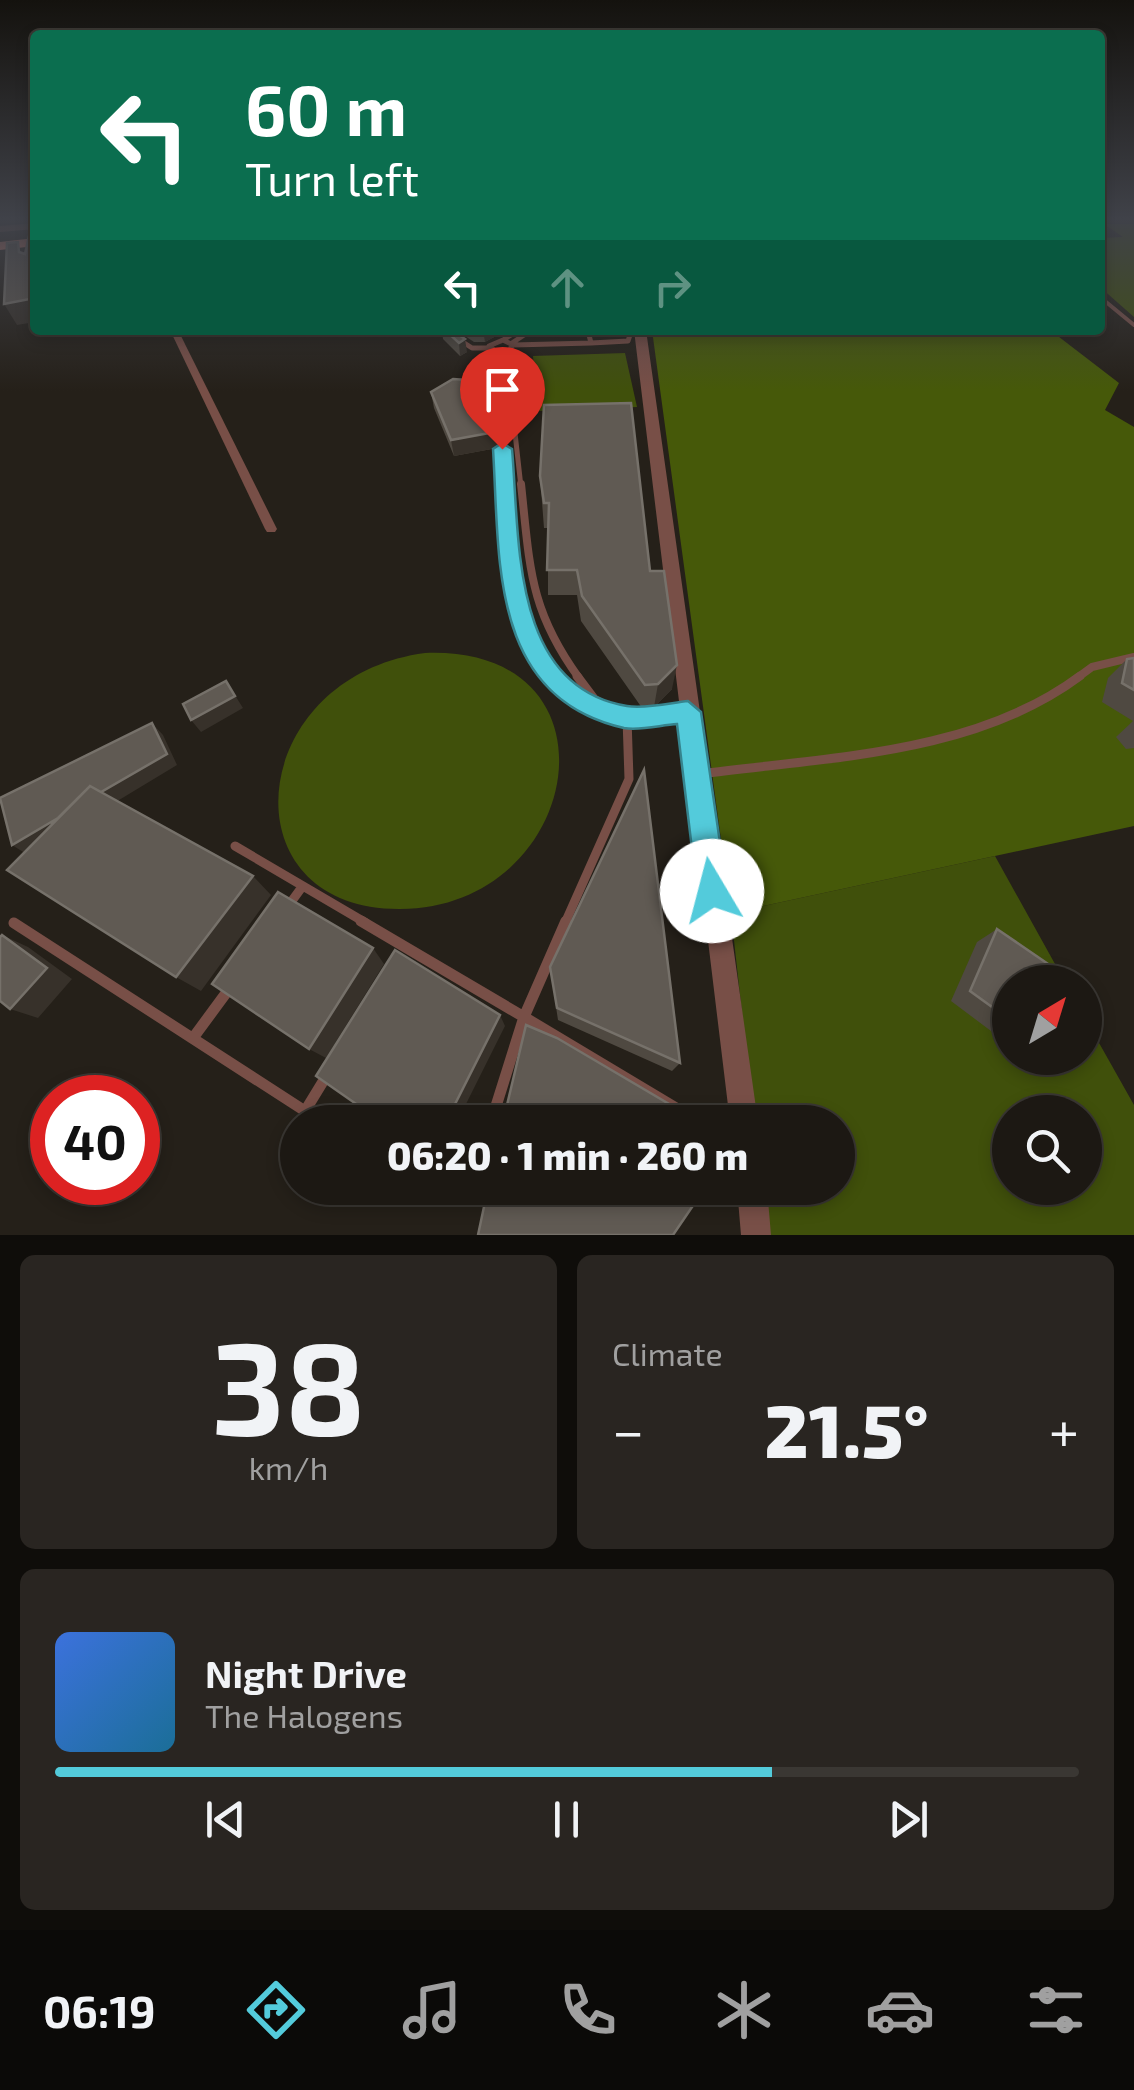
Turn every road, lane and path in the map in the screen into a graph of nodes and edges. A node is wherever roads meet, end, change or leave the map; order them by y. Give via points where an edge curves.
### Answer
1 (1105, 300) edge
2 (1134, 325) edge
3 (176, 335) edge
4 (452, 335) edge
5 (510, 335) edge
6 (524, 335) edge
7 (589, 335) edge
8 (630, 335) edge
9 (641, 335) edge
10 (503, 340) junction
11 (591, 342) junction
12 (513, 344) junction
13 (492, 350) junction
14 (506, 352) junction
15 (271, 528) dead end
16 (528, 551) junction
17 (511, 552) junction
18 (1134, 657) edge
19 (598, 704) junction
20 (688, 712) junction
21 (627, 718) junction
22 (696, 775) junction
23 (236, 846) dead end
24 (302, 887) junction
25 (280, 917) edge
26 (14, 922) dead end
27 (406, 948) junction
28 (396, 964) edge
29 (237, 978) edge
30 (524, 1017) junction
31 (193, 1038) junction
32 (336, 1062) edge
33 (298, 1105) edge
34 (309, 1105) edge
35 (496, 1105) edge
36 (671, 1105) edge
37 (742, 1105) edge
38 (753, 1205) edge
39 (756, 1235) edge

1 - 2 lane
3 - 15 street
4 - 13 lane via 472,348
5 - 10 lane
6 - 12 lane
7 - 11 lane
8 - 11 lane via 628,341
9 - 20 street
10 - 12 lane
10 - 13 lane via 492,342
11 - 12 lane
12 - 14 lane
13 - 14 lane
13 - 17 lane
14 - 16 lane
16 - 17 lane
16 - 19 lane via 548,638
17 - 19 lane via 515,605 538,660 572,694
18 - 22 lane via 1092,667 1052,697 940,741
19 - 21 lane
20 - 21 lane
20 - 22 street
21 - 30 lane via 629,780
22 - 37 street
23 - 24 lane
24 - 25 lane
24 - 27 lane
26 - 31 lane
27 - 28 lane
27 - 30 lane
29 - 31 lane
30 - 35 lane
30 - 36 lane
31 - 33 lane
32 - 34 lane
38 - 39 street

